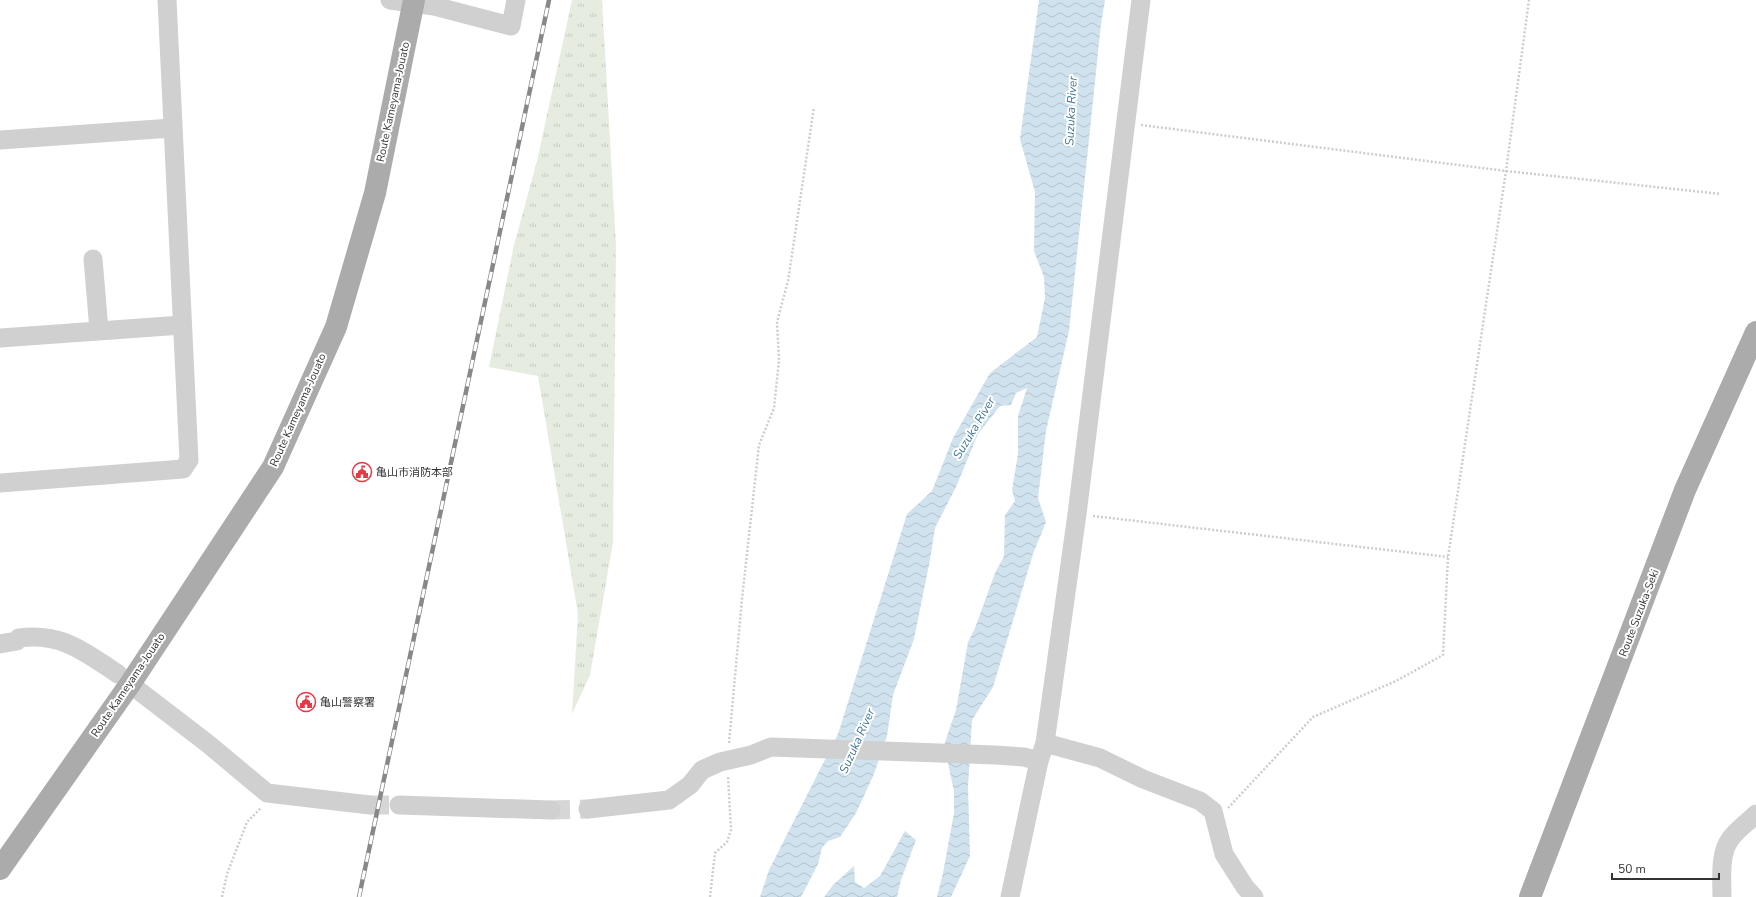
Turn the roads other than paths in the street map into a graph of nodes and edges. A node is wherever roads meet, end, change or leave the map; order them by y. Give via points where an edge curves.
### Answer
1 (167, 0) edge
2 (390, 0) edge
3 (516, 0) edge
4 (1141, 0) edge
5 (414, 1) edge
6 (172, 128) junction
7 (0, 140) edge
8 (93, 258) dead end
9 (182, 325) junction
10 (99, 330) junction
11 (1756, 332) edge
12 (0, 338) edge
13 (0, 483) edge
14 (0, 644) edge
15 (124, 679) junction
16 (1045, 742) junction
17 (1032, 759) junction
18 (370, 805) tunnel mouth
19 (399, 806) tunnel mouth
20 (588, 809) tunnel mouth
21 (552, 810) tunnel mouth
22 (1756, 814) edge
23 (0, 869) edge
24 (1010, 897) edge
25 (1254, 897) edge
26 (1530, 897) edge
27 (1722, 897) edge

1 - 6 street
2 - 5 street
3 - 5 street via 511,26
4 - 16 street via 1077,514
5 - 15 main road, Route Kameyama-Jouato via 375,193 336,327 273,467
6 - 7 street
6 - 9 street
8 - 10 street
9 - 10 street
9 - 13 street via 189,460 183,469
10 - 12 street
11 - 26 main road, Route Suzuka-Seki via 1685,490
14 - 15 street via 31,636 61,640 76,646
15 - 18 street via 267,793
15 - 23 main road, Route Kameyama-Jouato
16 - 17 street
16 - 25 street via 1100,758 1143,779 1200,801 1213,810 1224,854
17 - 20 street via 771,747 702,770 690,785 669,800
17 - 24 street
19 - 21 street
22 - 27 street via 1731,838 1726,848 1723,860

